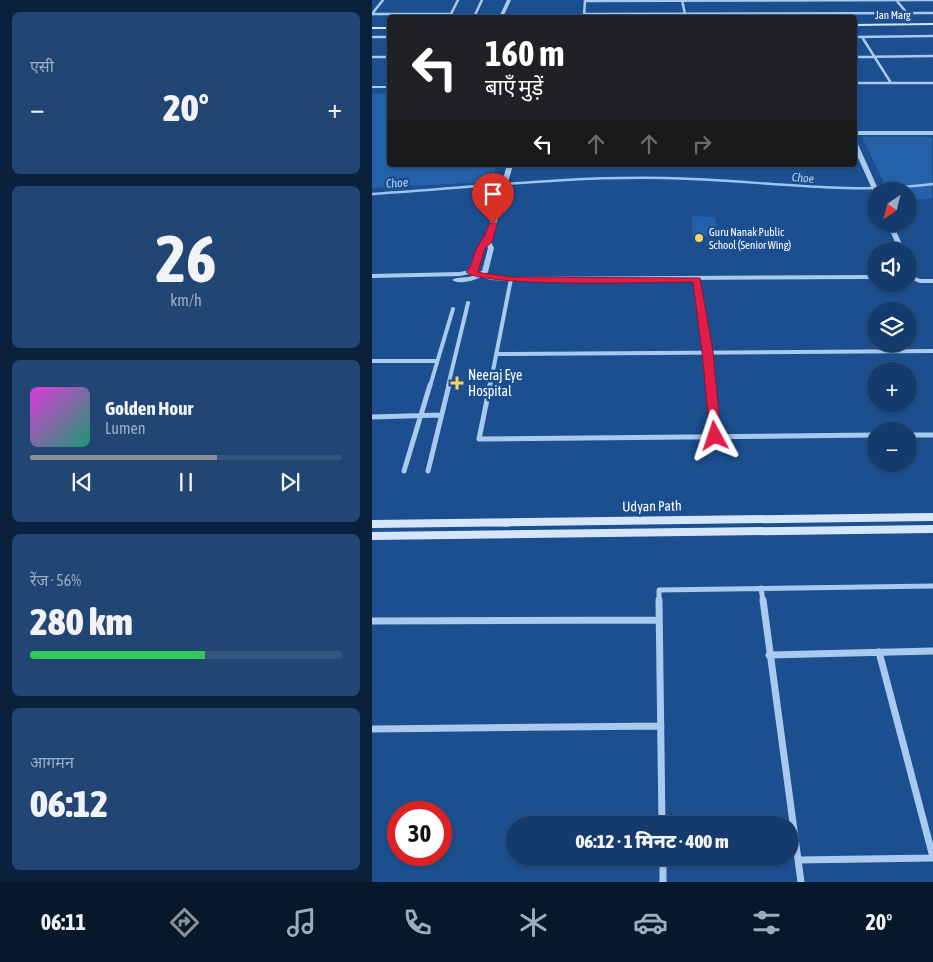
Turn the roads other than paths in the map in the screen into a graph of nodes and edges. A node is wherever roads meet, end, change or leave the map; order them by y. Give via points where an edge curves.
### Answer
1 (383, 0) edge
2 (458, 0) edge
3 (482, 0) edge
4 (509, 0) edge
5 (896, 0) edge
6 (932, 0) edge
7 (585, 1) edge
8 (682, 1) edge
9 (372, 6) edge
10 (378, 7) junction
11 (907, 13) junction
12 (932, 13) edge
13 (372, 14) edge
14 (685, 14) junction
15 (475, 15) edge
16 (504, 15) edge
17 (584, 15) edge
18 (634, 15) edge
19 (932, 23) edge
20 (857, 24) edge
21 (372, 28) edge
22 (387, 28) edge
23 (932, 36) edge
24 (372, 37) edge
25 (387, 37) edge
26 (857, 37) edge
27 (862, 37) junction
28 (932, 56) edge
29 (372, 57) edge
30 (387, 57) edge
31 (857, 57) edge
32 (875, 57) junction
33 (857, 83) edge
34 (891, 83) junction
35 (932, 83) edge
36 (372, 87) edge
37 (387, 87) edge
38 (932, 132) edge
39 (857, 133) edge
40 (857, 149) edge
41 (510, 167) edge
42 (872, 182) edge
43 (502, 198) joint
44 (488, 242) junction
45 (471, 272) junction
46 (372, 276) edge
47 (480, 276) junction
48 (867, 277) edge
49 (512, 279) junction
50 (697, 280) junction
51 (917, 280) edge
52 (932, 281) edge
53 (372, 282) edge
54 (468, 303) dead end
55 (453, 308) dead end
56 (932, 351) edge
57 (708, 352) junction
58 (496, 354) junction
59 (372, 361) edge
60 (437, 361) junction
61 (440, 415) junction
62 (420, 416) junction
63 (372, 417) edge
64 (867, 435) edge
65 (917, 435) edge
66 (932, 435) edge
67 (715, 436) junction
68 (404, 471) dead end
69 (428, 471) dead end
70 (932, 517) edge
71 (372, 524) edge
72 (932, 528) edge
73 (372, 536) edge
74 (932, 586) edge
75 (761, 588) junction
76 (659, 620) junction
77 (372, 621) edge
78 (932, 651) edge
79 (879, 652) junction
80 (768, 655) junction
81 (661, 726) junction
82 (372, 729) edge
83 (662, 816) edge
84 (792, 816) edge
85 (932, 858) edge
86 (798, 860) joint
87 (662, 866) edge
88 (663, 882) edge
89 (801, 882) edge

1 - 10 street
2 - 13 street via 451,14
3 - 15 street
4 - 16 street
5 - 6 street
5 - 8 street
5 - 11 street
7 - 8 street
7 - 17 street
8 - 14 street
9 - 10 street
10 - 13 street
11 - 12 street
11 - 14 street
14 - 18 street
19 - 20 main road, Jan Marg
21 - 22 main road
23 - 27 street
24 - 25 street
26 - 27 street
27 - 32 street
28 - 32 street
29 - 30 street
31 - 32 street
32 - 34 street
33 - 34 street
34 - 35 street
36 - 37 street
38 - 39 street
40 - 42 street
41 - 43 street
43 - 44 street
44 - 45 street via 482,247 476,269
44 - 47 street via 491,248 487,270
45 - 46 street
45 - 47 street
47 - 49 street
47 - 53 street via 466,280
48 - 50 street
49 - 50 street
49 - 58 street
50 - 57 street
51 - 52 street
54 - 61 street
55 - 60 street
56 - 57 street
57 - 58 street
57 - 67 street
58 - 67 street via 478,439
59 - 60 street
60 - 62 street
61 - 62 street
61 - 69 street
62 - 63 street
62 - 68 street
64 - 67 street
65 - 66 street
70 - 71 main road, Udyan Path
72 - 73 main road, Udyan Path
74 - 75 street
75 - 76 street via 659,590
75 - 80 street
76 - 77 street
76 - 81 street
78 - 79 street
79 - 80 street
79 - 85 street
80 - 84 street
81 - 82 street
81 - 83 street
85 - 86 street
86 - 89 street
87 - 88 street

